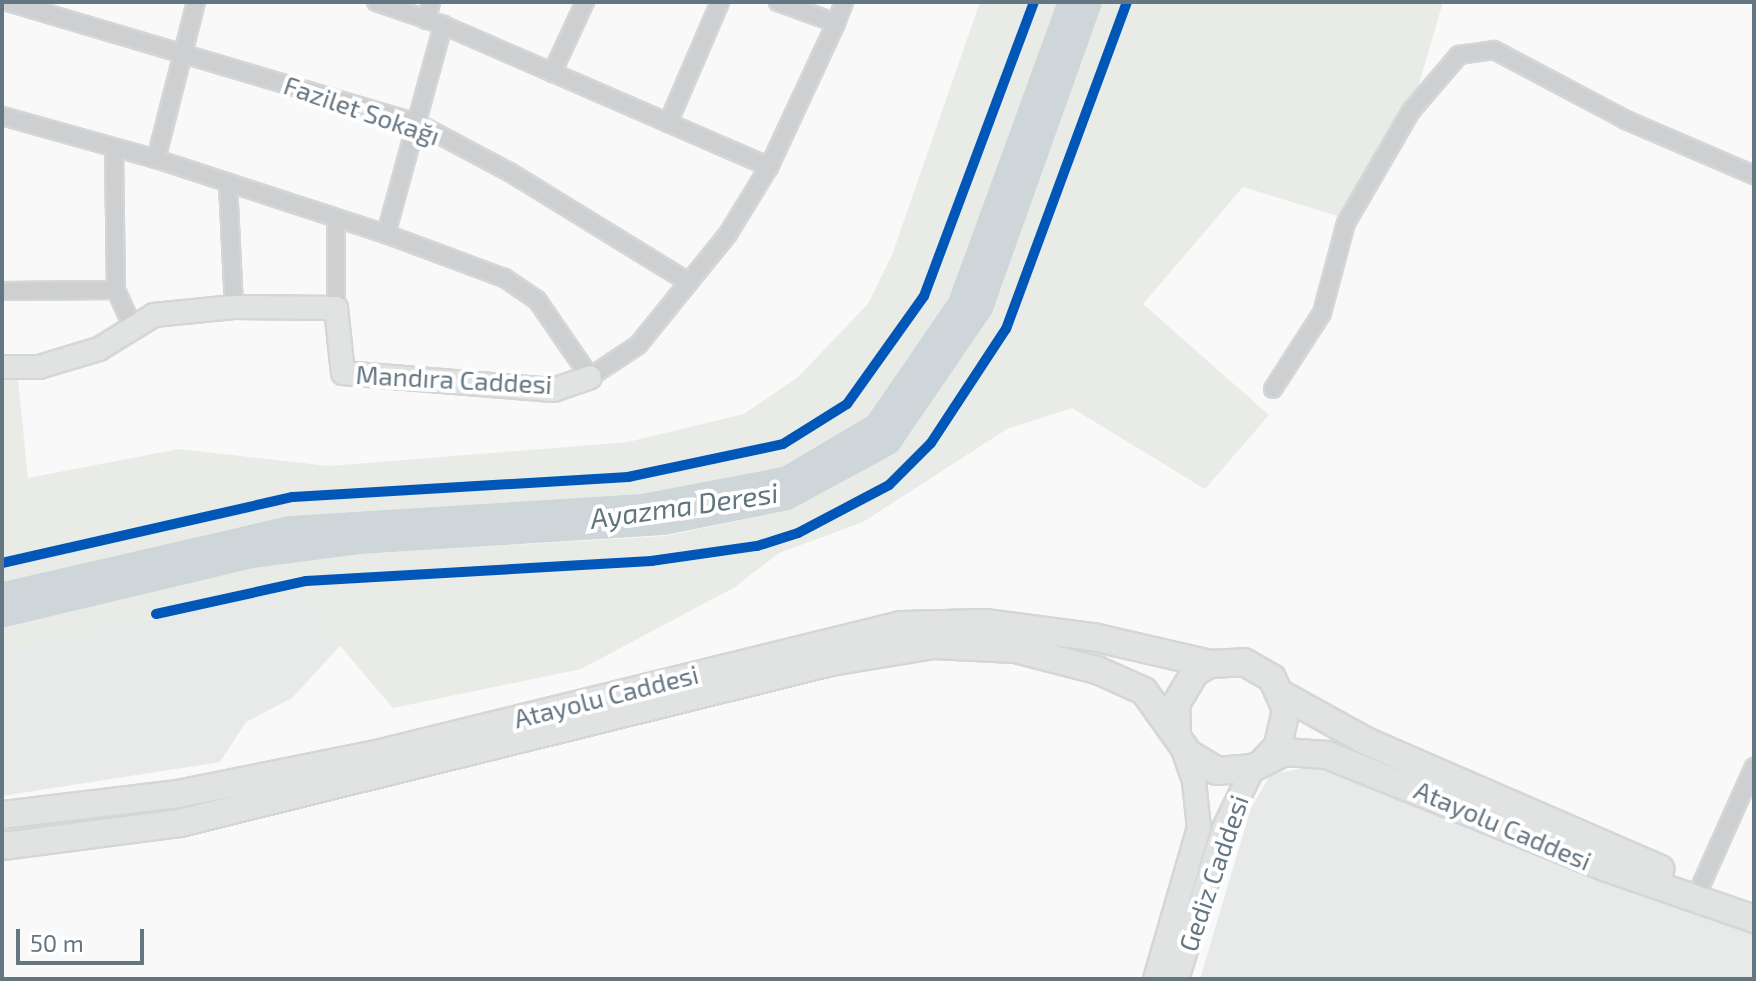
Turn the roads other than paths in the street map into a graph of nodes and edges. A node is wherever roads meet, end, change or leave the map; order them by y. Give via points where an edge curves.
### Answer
1 (8, 2) edge
2 (196, 2) edge
3 (376, 2) edge
4 (431, 2) edge
5 (585, 2) edge
6 (720, 2) edge
7 (778, 2) edge
8 (844, 2) edge
9 (426, 20) junction
10 (836, 23) junction
11 (443, 25) junction
12 (183, 52) junction
13 (552, 73) junction
14 (2, 116) edge
15 (417, 123) junction
16 (668, 123) junction
17 (114, 148) junction
18 (156, 159) junction
19 (769, 167) junction
20 (1754, 175) edge
21 (228, 184) junction
22 (336, 219) junction
23 (386, 234) junction
24 (688, 282) junction
25 (116, 290) junction
26 (2, 291) edge
27 (234, 307) junction
28 (336, 308) junction
29 (133, 328) junction
30 (2, 367) edge
31 (590, 377) junction
32 (1273, 389) dead end
33 (1210, 664) junction
34 (1283, 695) junction
35 (1179, 739) junction
36 (1754, 767) edge
37 (1253, 768) junction
38 (2, 815) edge
39 (2, 846) edge
40 (1702, 883) junction
41 (1754, 901) edge
42 (1754, 919) edge
43 (1155, 979) edge
44 (1177, 979) edge

1 - 12 street, Fazilet Sokağı
2 - 12 street
3 - 9 street
4 - 9 street
5 - 13 street
6 - 16 street
7 - 10 street
8 - 10 street
9 - 11 street
10 - 19 street
11 - 13 street
11 - 15 street
12 - 15 street, Fazilet Sokağı
12 - 18 street
13 - 16 street
14 - 17 street
15 - 23 street
15 - 24 street, Fazilet Sokağı via 511,173
16 - 19 street
17 - 18 street
17 - 25 street
18 - 21 street
19 - 24 street via 728,234
20 - 32 street via 1626,120 1494,50 1459,55 1411,111 1346,223 1322,313
21 - 22 street
21 - 27 street
22 - 23 street
22 - 28 street
23 - 31 street via 504,278 537,300
24 - 31 street via 638,345
25 - 26 street
25 - 29 street
27 - 28 street
27 - 29 street via 154,315
28 - 31 street, Mandıra Caddesi via 343,373 553,390
29 - 30 street via 99,349 54,362
33 - 34 main road, Atayolu Caddesi via 1235,661 1259,668
33 - 35 main road via 1183,686 1175,713
33 - 38 main road, Atayolu Caddesi via 1078,635 985,623 901,625 376,754 178,794
34 - 37 main road via 1285,729 1278,746
34 - 40 main road, Atayolu Caddesi via 1380,747 1650,866
35 - 37 main road, Atayolu Caddesi via 1201,764 1217,771
35 - 39 main road, Atayolu Caddesi via 1144,691 1097,670 1015,649 934,645 802,669 180,823
35 - 43 street, Gediz Caddesi via 1194,781 1199,828
36 - 40 street
37 - 42 main road, Atayolu Caddesi via 1301,750 1358,764 1607,868
37 - 44 street, Gediz Caddesi via 1224,828
40 - 41 main road, Atayolu Caddesi

